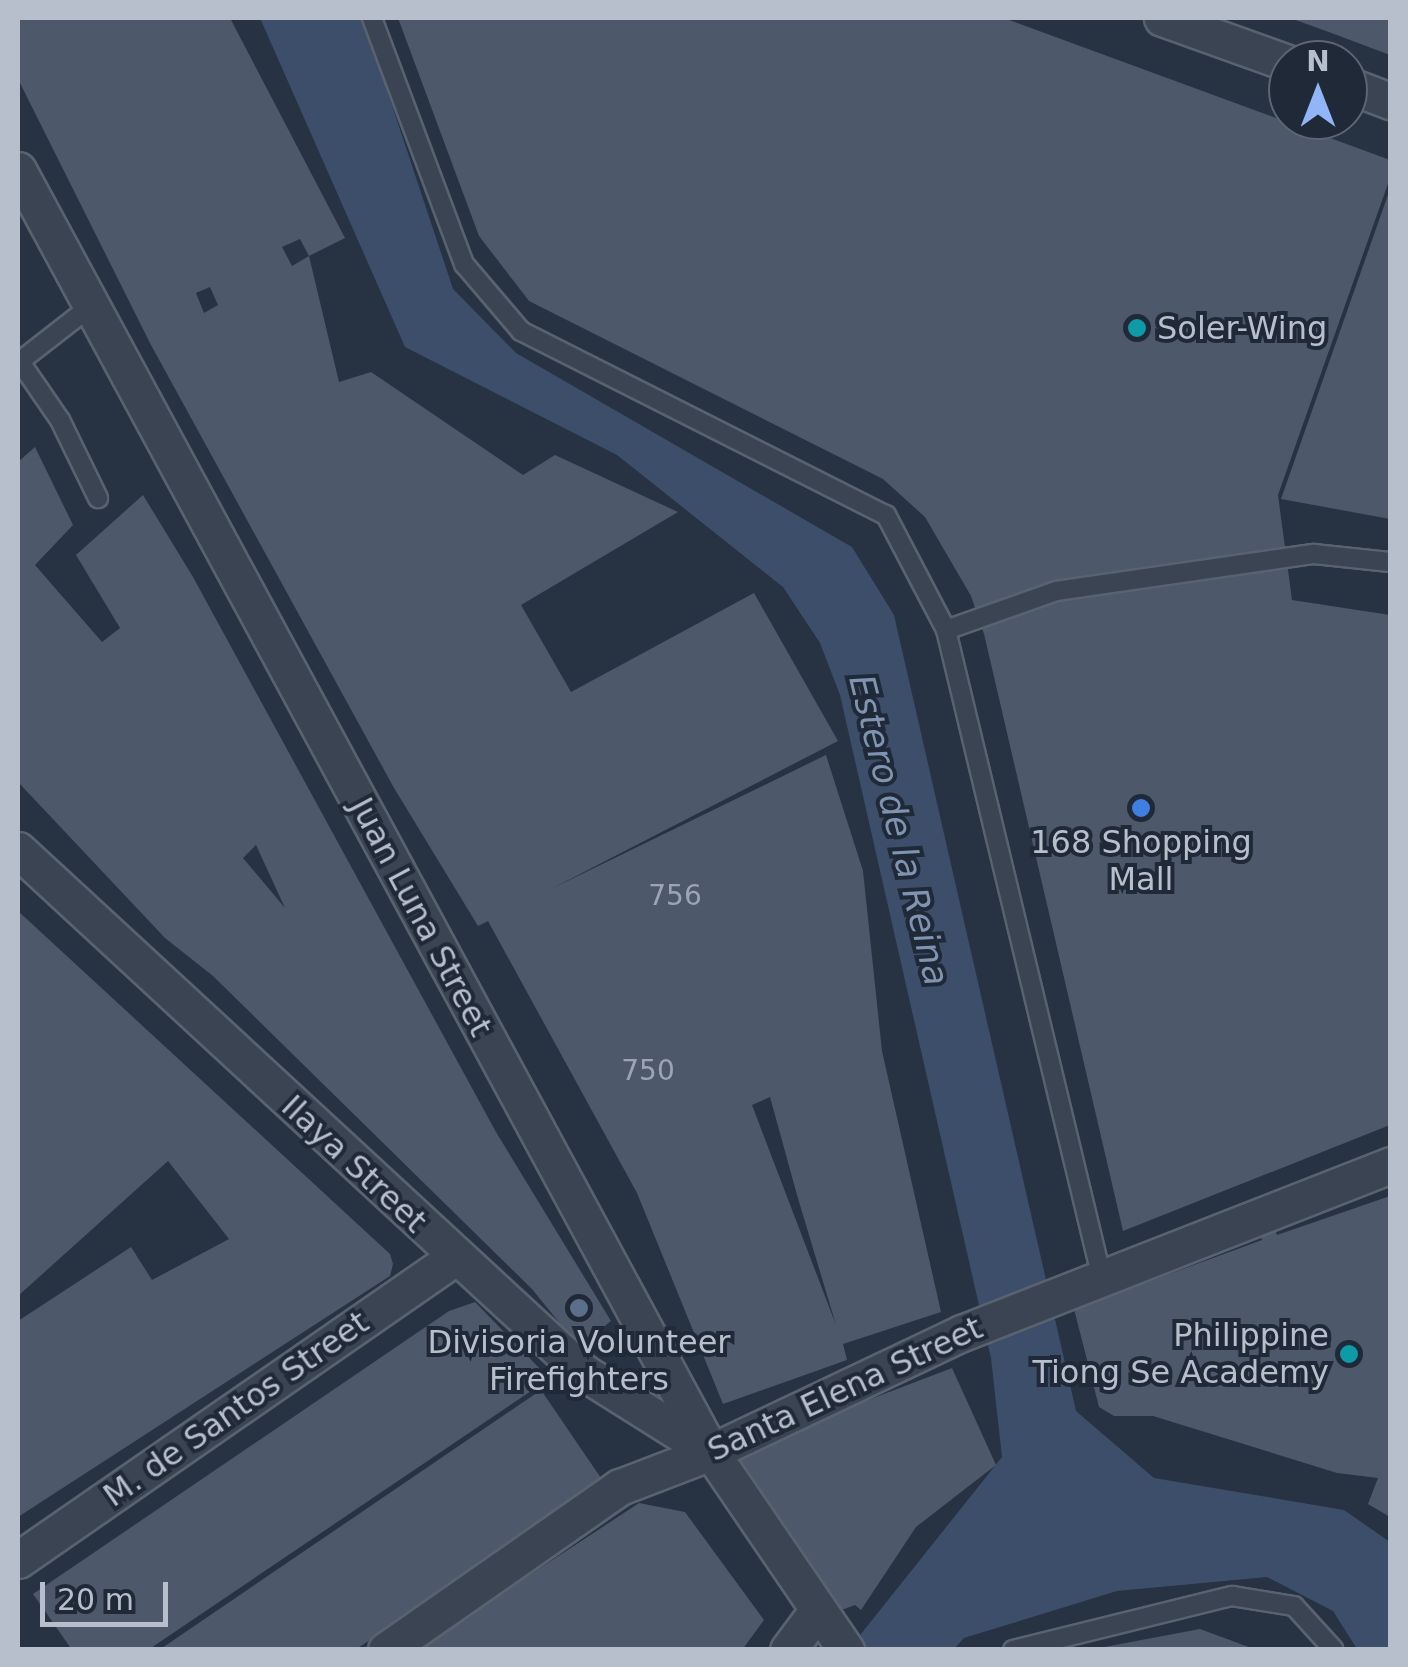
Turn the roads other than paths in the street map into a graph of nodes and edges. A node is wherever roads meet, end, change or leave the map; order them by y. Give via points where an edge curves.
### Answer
1 (372, 18) edge
2 (1162, 18) edge
3 (1268, 56) edge
4 (18, 170) edge
5 (91, 306) junction
6 (18, 360) edge
7 (98, 498) dead end
8 (1390, 562) edge
9 (946, 630) junction
10 (18, 850) edge
11 (1390, 1165) edge
12 (454, 1258) junction
13 (1087, 1284) junction
14 (711, 1452) junction
15 (18, 1560) edge
16 (820, 1616) junction
17 (386, 1650) edge
18 (788, 1650) edge
19 (846, 1650) edge
20 (1013, 1650) edge
21 (1334, 1650) edge

1 - 9 lane via 464,264 521,331 886,514
2 - 3 street
4 - 5 street, Juan Luna Street
5 - 6 lane
5 - 14 street, Juan Luna Street
6 - 7 lane via 60,420
8 - 9 lane via 1314,554 1056,590
9 - 13 lane
10 - 12 street, Ilaya Street
11 - 13 street, Santa Elena Street
12 - 14 street, Ilaya Street via 583,1372
12 - 15 street, M. de Santos Street
13 - 14 street, Santa Elena Street via 962,1332
14 - 16 street, Juan Luna Street
14 - 17 street, Santa Elena Street via 620,1487
16 - 18 street
16 - 19 street, Juan Luna Street
20 - 21 lane via 1232,1596 1294,1606

